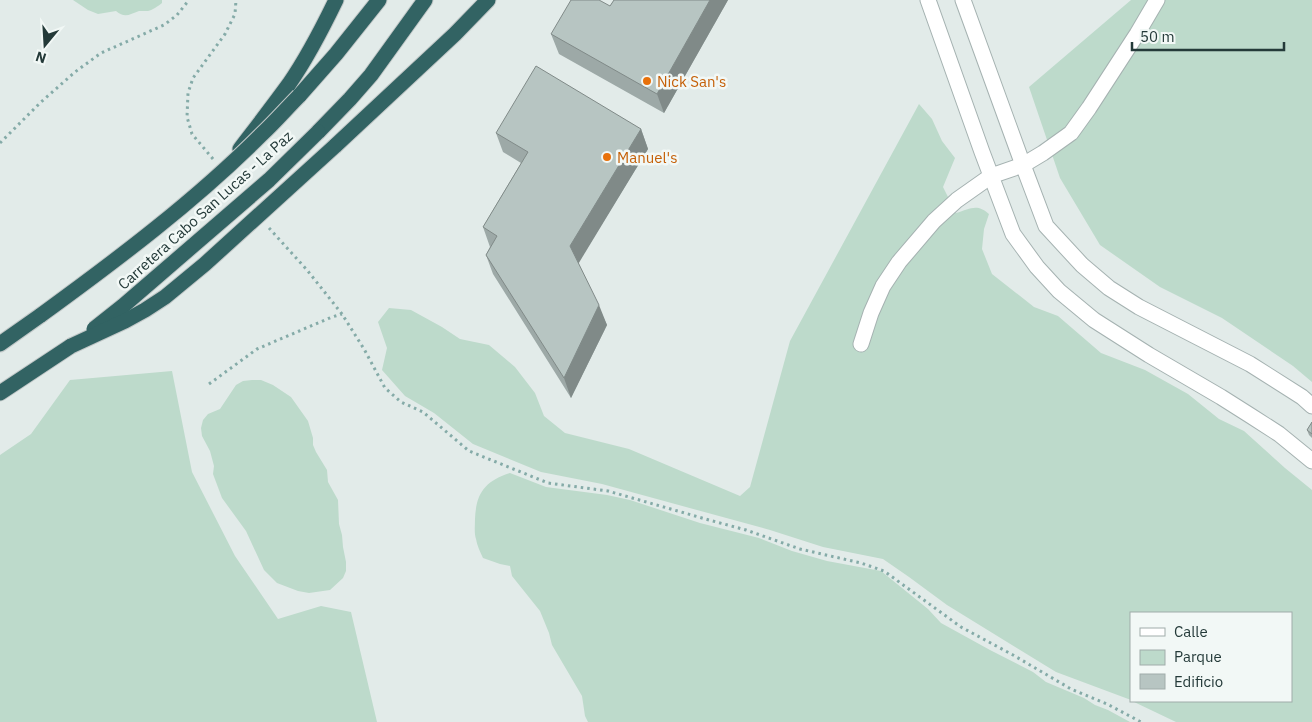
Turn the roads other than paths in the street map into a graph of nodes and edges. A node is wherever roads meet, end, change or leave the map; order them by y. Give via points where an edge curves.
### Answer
1 (336, 0) edge
2 (378, 0) edge
3 (425, 0) edge
4 (488, 0) edge
5 (928, 0) edge
6 (964, 0) edge
7 (1157, 0) edge
8 (1023, 165) junction
9 (226, 168) junction
10 (991, 176) junction
11 (0, 344) edge
12 (861, 344) dead end
13 (70, 346) junction
14 (0, 393) edge
15 (1312, 406) edge
16 (1312, 461) edge

1 - 9 highway, bridge via 288,84
2 - 9 highway, Carretera Cabo San Lucas - La Paz, bridge via 299,96
3 - 13 highway, Carretera Cabo San Lucas - La Paz, bridge via 371,75 269,180 124,306
4 - 13 highway, bridge via 205,264 145,310
5 - 10 street
6 - 8 street
7 - 8 street via 1071,133
8 - 10 street
8 - 15 street via 1046,226 1082,266 1139,308 1250,364
9 - 11 highway, Carretera Cabo San Lucas - La Paz, bridge via 94,276
10 - 12 street via 934,221 900,262 883,286
10 - 16 street via 1013,234 1059,291 1094,320 1279,434
13 - 14 highway, Carretera Cabo San Lucas - La Paz

